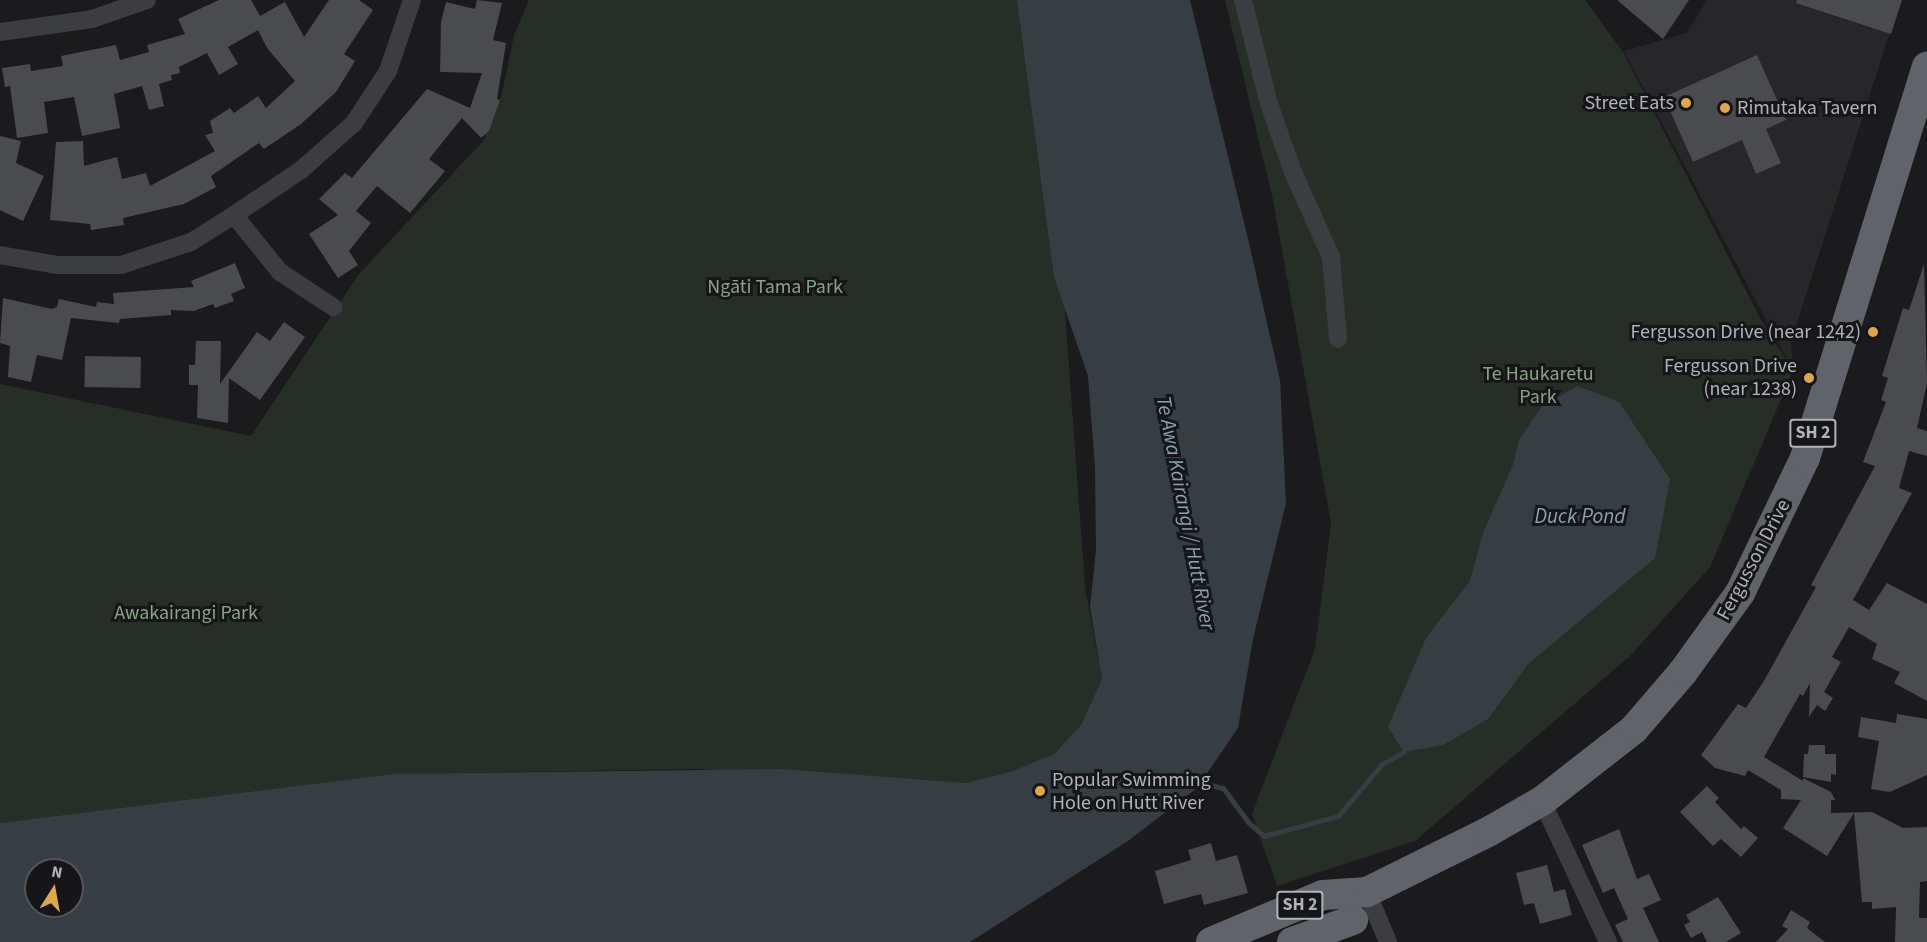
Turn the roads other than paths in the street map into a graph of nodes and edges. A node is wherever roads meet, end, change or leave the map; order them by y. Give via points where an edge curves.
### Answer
1 (147, 0) edge
2 (412, 0) edge
3 (1243, 0) edge
4 (0, 32) edge
5 (1927, 67) edge
6 (234, 215) junction
7 (0, 255) edge
8 (333, 307) dead end
9 (1338, 339) dead end
10 (1542, 801) junction
11 (1367, 892) junction
12 (1353, 920) junction
13 (1211, 942) edge
14 (1292, 942) edge
15 (1328, 942) edge
16 (1388, 942) edge
17 (1608, 942) edge

1 - 4 street via 92,19
2 - 6 street via 388,71 354,123 301,170
3 - 9 street via 1269,104 1293,172 1331,257
5 - 10 highway, Fergusson Drive / SH 2 via 1805,458 1760,557 1711,636 1652,709 1634,729
6 - 7 street via 191,242 120,265 58,265
6 - 8 street via 280,272
10 - 11 highway, Fergusson Drive / SH 2
10 - 17 street
11 - 12 highway, SH 2
11 - 13 highway, Fergusson Drive / SH 2 via 1323,895
11 - 16 street
12 - 14 highway, SH 2
12 - 15 highway

